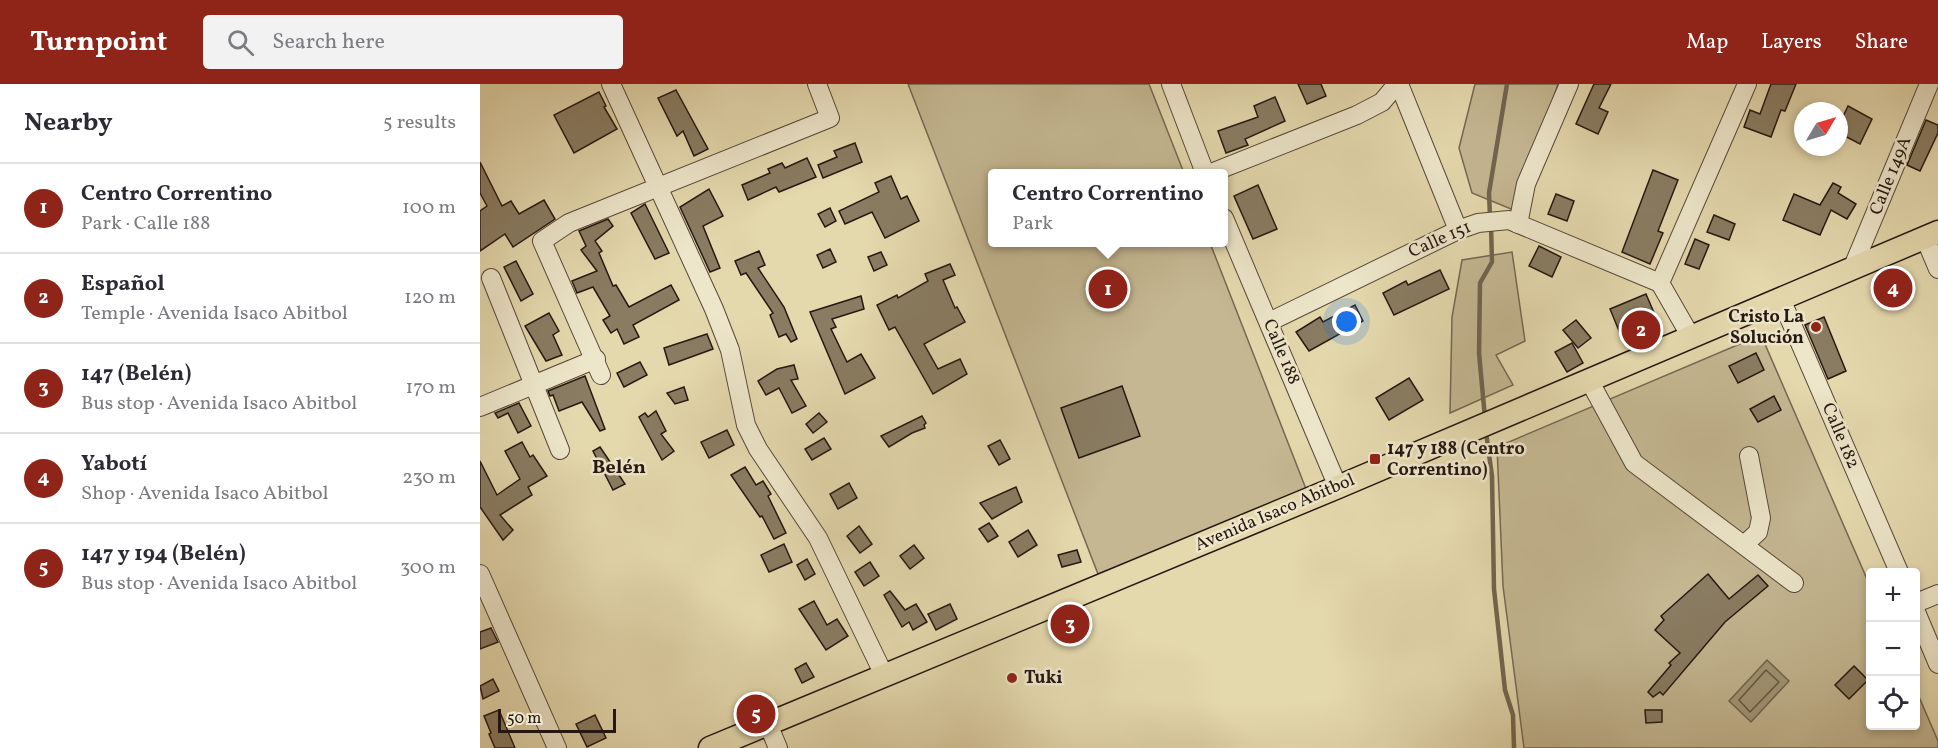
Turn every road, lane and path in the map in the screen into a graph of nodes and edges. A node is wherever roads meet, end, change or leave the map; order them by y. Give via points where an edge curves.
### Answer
1 (611, 84) edge
2 (817, 84) edge
3 (1171, 84) edge
4 (1398, 84) edge
5 (1569, 84) edge
6 (1747, 84) edge
7 (1929, 84) edge
8 (1203, 169) edge
9 (1223, 169) edge
10 (658, 187) junction
11 (1514, 222) junction
12 (1228, 227) edge
13 (1458, 230) junction
14 (1932, 235) edge
15 (1852, 269) junction
16 (1938, 269) edge
17 (491, 278) dead end
18 (1660, 283) junction
19 (1781, 299) junction
20 (1269, 322) junction
21 (1691, 337) junction
22 (1589, 380) junction
23 (535, 383) junction
24 (480, 406) edge
25 (560, 450) dead end
26 (1749, 456) dead end
27 (1338, 487) junction
28 (1744, 545) junction
29 (1897, 568) edge
30 (480, 574) edge
31 (1794, 583) dead end
32 (1938, 594) edge
33 (1920, 601) edge
34 (1920, 621) edge
35 (1938, 664) edge
36 (884, 675) junction
37 (768, 724) junction
38 (557, 748) edge
39 (710, 748) edge
40 (778, 748) edge

1 - 10 street
2 - 10 street via 830,118
3 - 8 street
4 - 9 street via 1382,102 1357,115
4 - 13 street
5 - 11 street
6 - 18 street
7 - 15 street, Calle 149A
10 - 23 street via 568,223 542,241 598,367
10 - 36 street via 730,350 746,425 818,538
11 - 13 street, Calle 151 via 1478,223
11 - 18 street, Calle 151
12 - 20 street, Calle 188
13 - 20 street, Calle 151
14 - 15 main road, Avenida Isaco Abitbol
14 - 16 street
15 - 19 main road, Avenida Isaco Abitbol
17 - 23 street
18 - 21 street
19 - 21 main road, Avenida Isaco Abitbol
19 - 29 street, Calle 182
20 - 27 street, Calle 188
21 - 22 main road, Avenida Isaco Abitbol
22 - 27 main road, Avenida Isaco Abitbol
22 - 28 street via 1634,463
23 - 24 street
23 - 25 street
26 - 28 street via 1761,518 1758,532
27 - 36 main road, Avenida Isaco Abitbol
28 - 31 street
30 - 38 street
32 - 33 street
34 - 35 street
36 - 37 main road, Avenida Isaco Abitbol
37 - 39 main road, Avenida Isaco Abitbol
37 - 40 street

